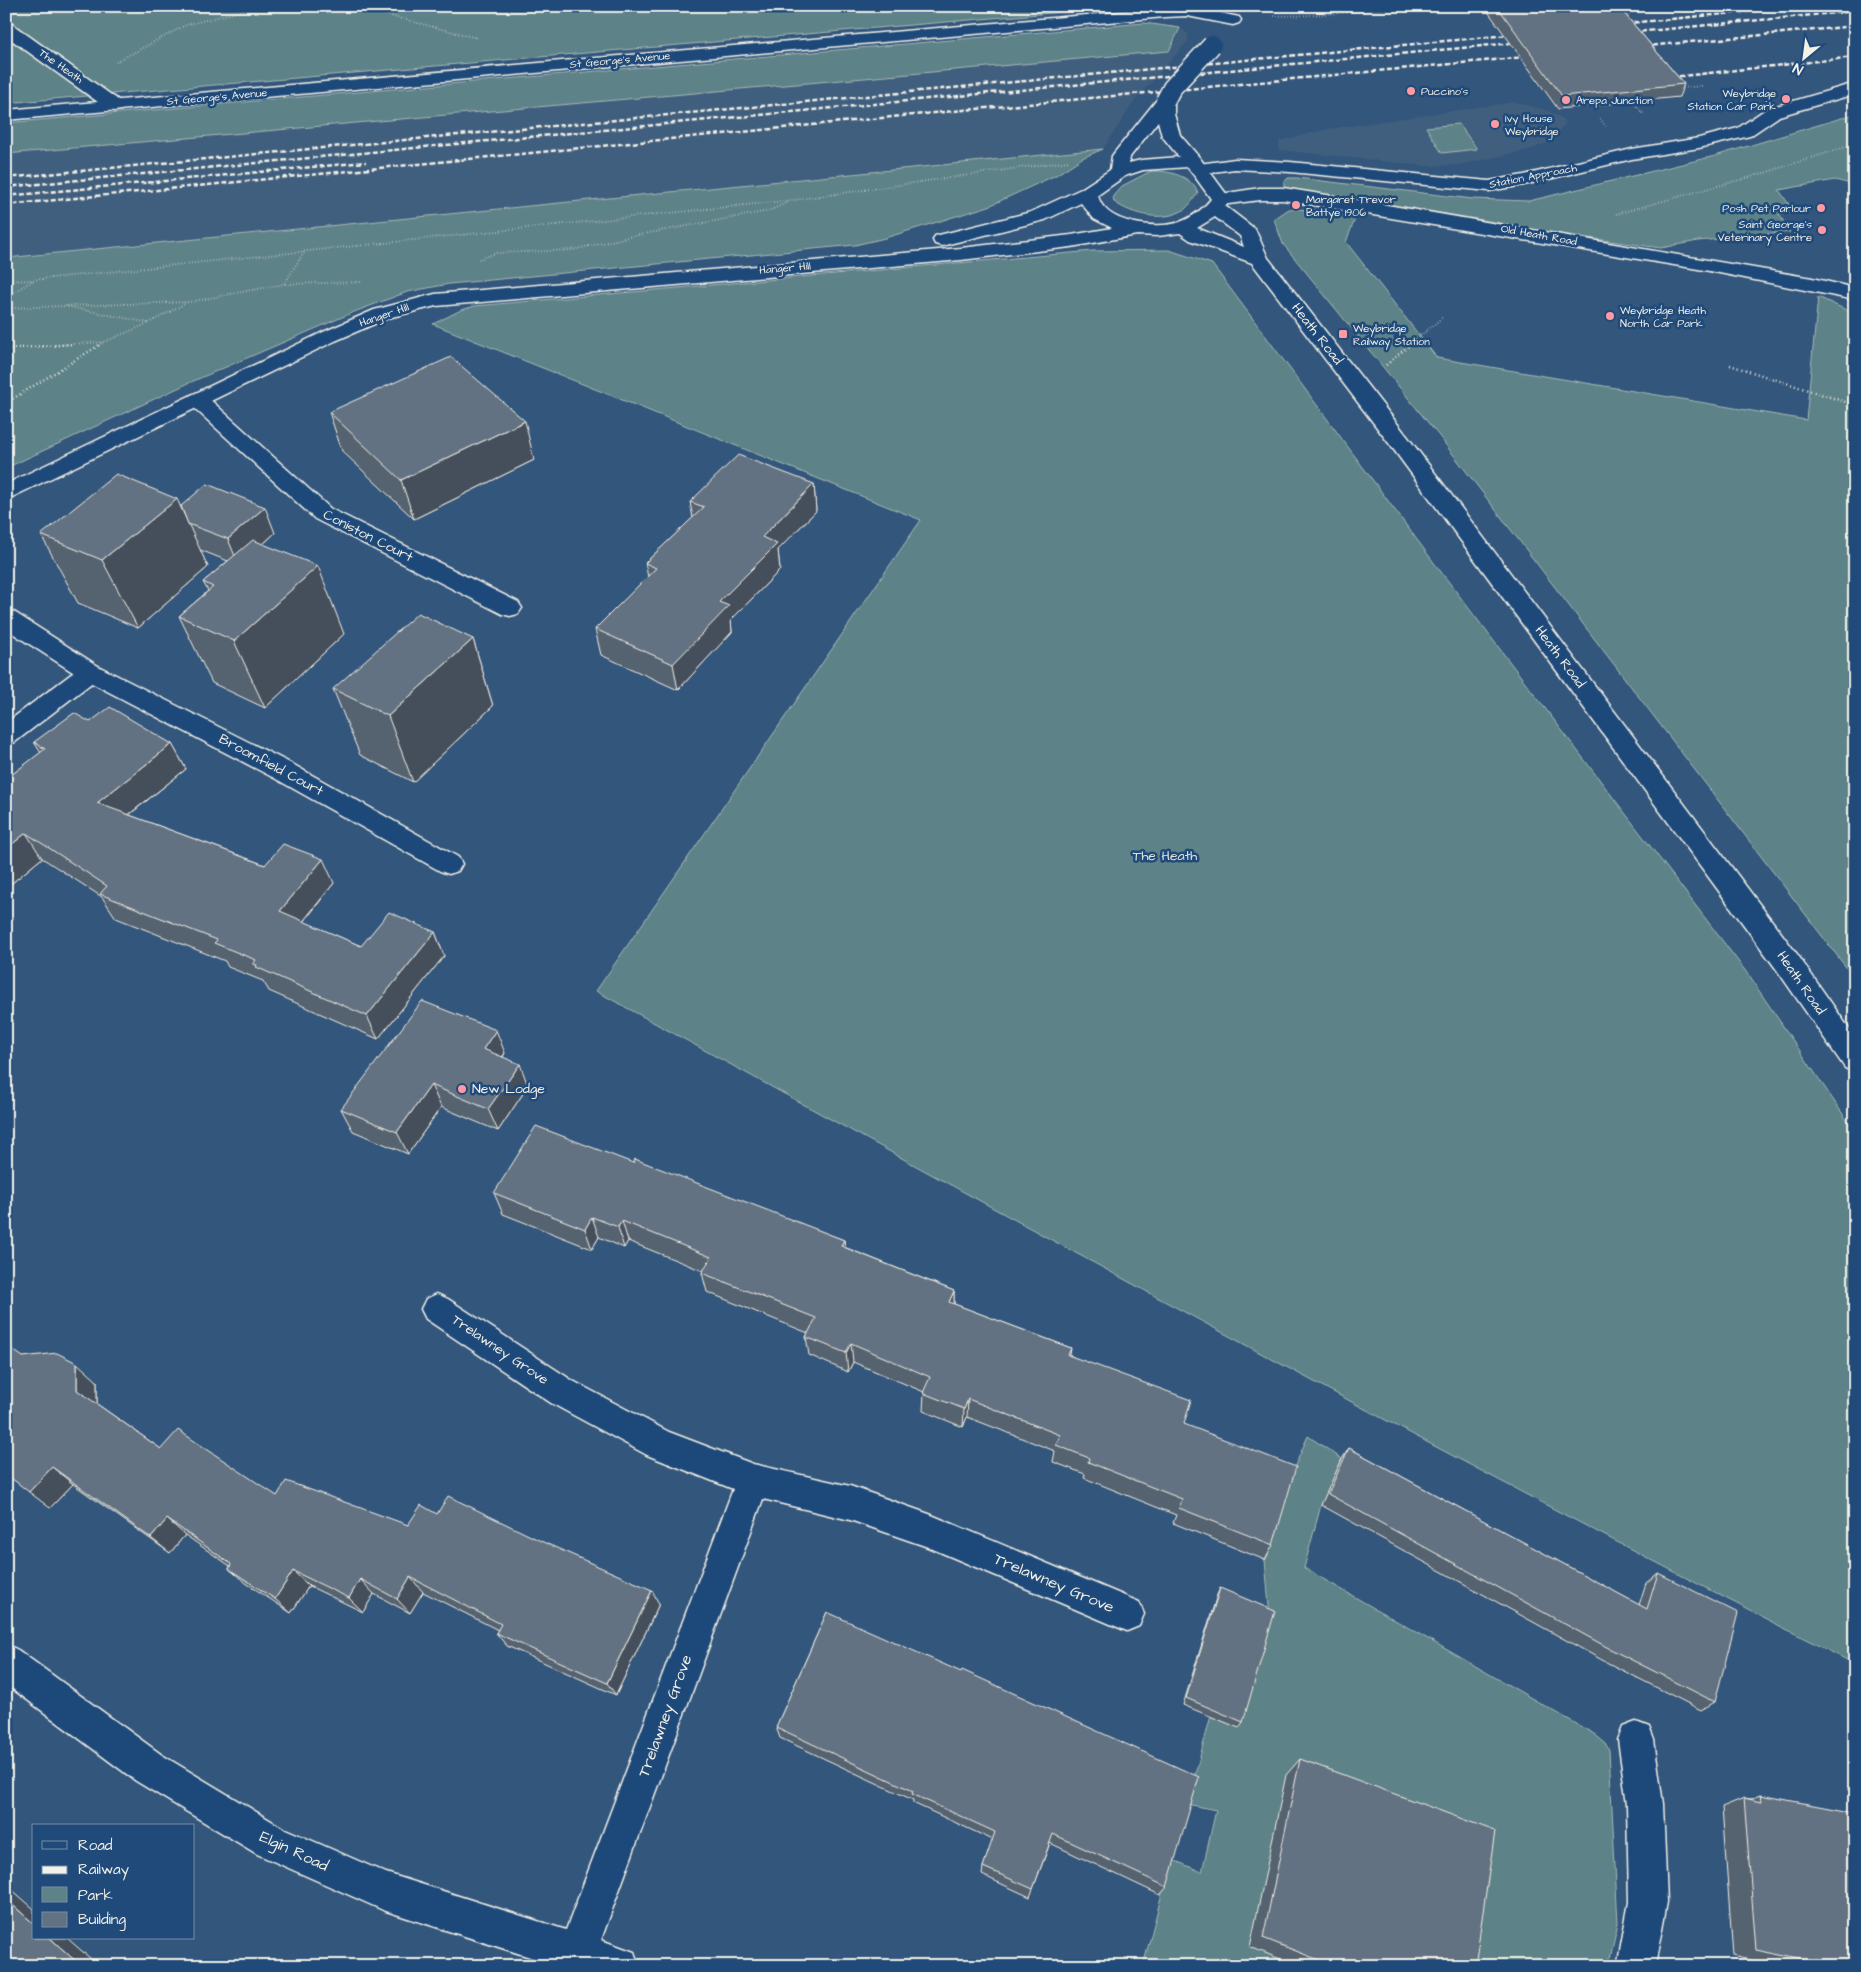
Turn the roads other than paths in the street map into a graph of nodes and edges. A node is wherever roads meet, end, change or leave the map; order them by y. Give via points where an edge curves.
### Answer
1 (1245, 6) edge
2 (1233, 20) junction
3 (6, 28) edge
4 (1855, 88) edge
5 (1165, 101) junction
6 (116, 106) junction
7 (6, 115) edge
8 (1196, 165) junction
9 (1118, 172) junction
10 (1088, 194) junction
11 (1218, 204) junction
12 (1183, 227) junction
13 (1133, 230) junction
14 (1259, 259) junction
15 (828, 264) junction
16 (1855, 294) edge
17 (198, 400) junction
18 (6, 493) edge
19 (510, 608) dead end
20 (6, 618) edge
21 (90, 672) junction
22 (6, 736) edge
23 (449, 864) dead end
24 (1855, 1060) edge
25 (437, 1309) dead end
26 (753, 1480) junction
27 (1127, 1614) dead end
28 (6, 1662) edge
29 (1636, 1740) dead end
30 (578, 1952) junction
31 (620, 1966) edge
32 (1636, 1966) edge

1 - 2 main road
2 - 5 main road, bridge via 1172,88
2 - 6 main road, St George’s Avenue via 1187,11 1165,12
3 - 6 main road, The Heath
4 - 8 main road, Station Approach via 1772,113 1744,132 1489,186 1290,167
5 - 8 main road, Heath Road via 1165,114 1172,136
5 - 9 main road via 1121,156
6 - 7 main road, St George’s Avenue
8 - 9 main road, Station Approach via 1141,165
8 - 11 main road, Heath Road
9 - 10 main road, Hanger Hill
10 - 13 main road via 1089,204 1095,210 1108,220
10 - 15 main road, Hanger Hill via 1038,216
11 - 12 main road via 1198,221
11 - 14 main road, Heath Road via 1248,233
11 - 16 main road, Old Heath Road via 1260,194 1283,194 1557,239
12 - 13 main road via 1150,232
12 - 14 main road
13 - 15 main road, Hanger Hill via 970,253
14 - 24 main road, Heath Road via 1408,453 1787,962
15 - 17 main road, Hanger Hill via 434,300 381,314
17 - 18 main road, Hanger Hill
17 - 19 main road, Coniston Court via 323,514
20 - 21 main road, Broomfield Court
21 - 22 main road
21 - 23 main road, Broomfield Court via 285,772
25 - 26 main road, Trelawney Grove via 562,1392 650,1440
26 - 27 main road, Trelawney Grove via 850,1503 929,1531
26 - 30 main road, Trelawney Grove
28 - 30 main road, Elgin Road via 149,1768 270,1841 383,1891
29 - 32 main road via 1645,1804 1648,1902
30 - 31 main road, Elgin Road

